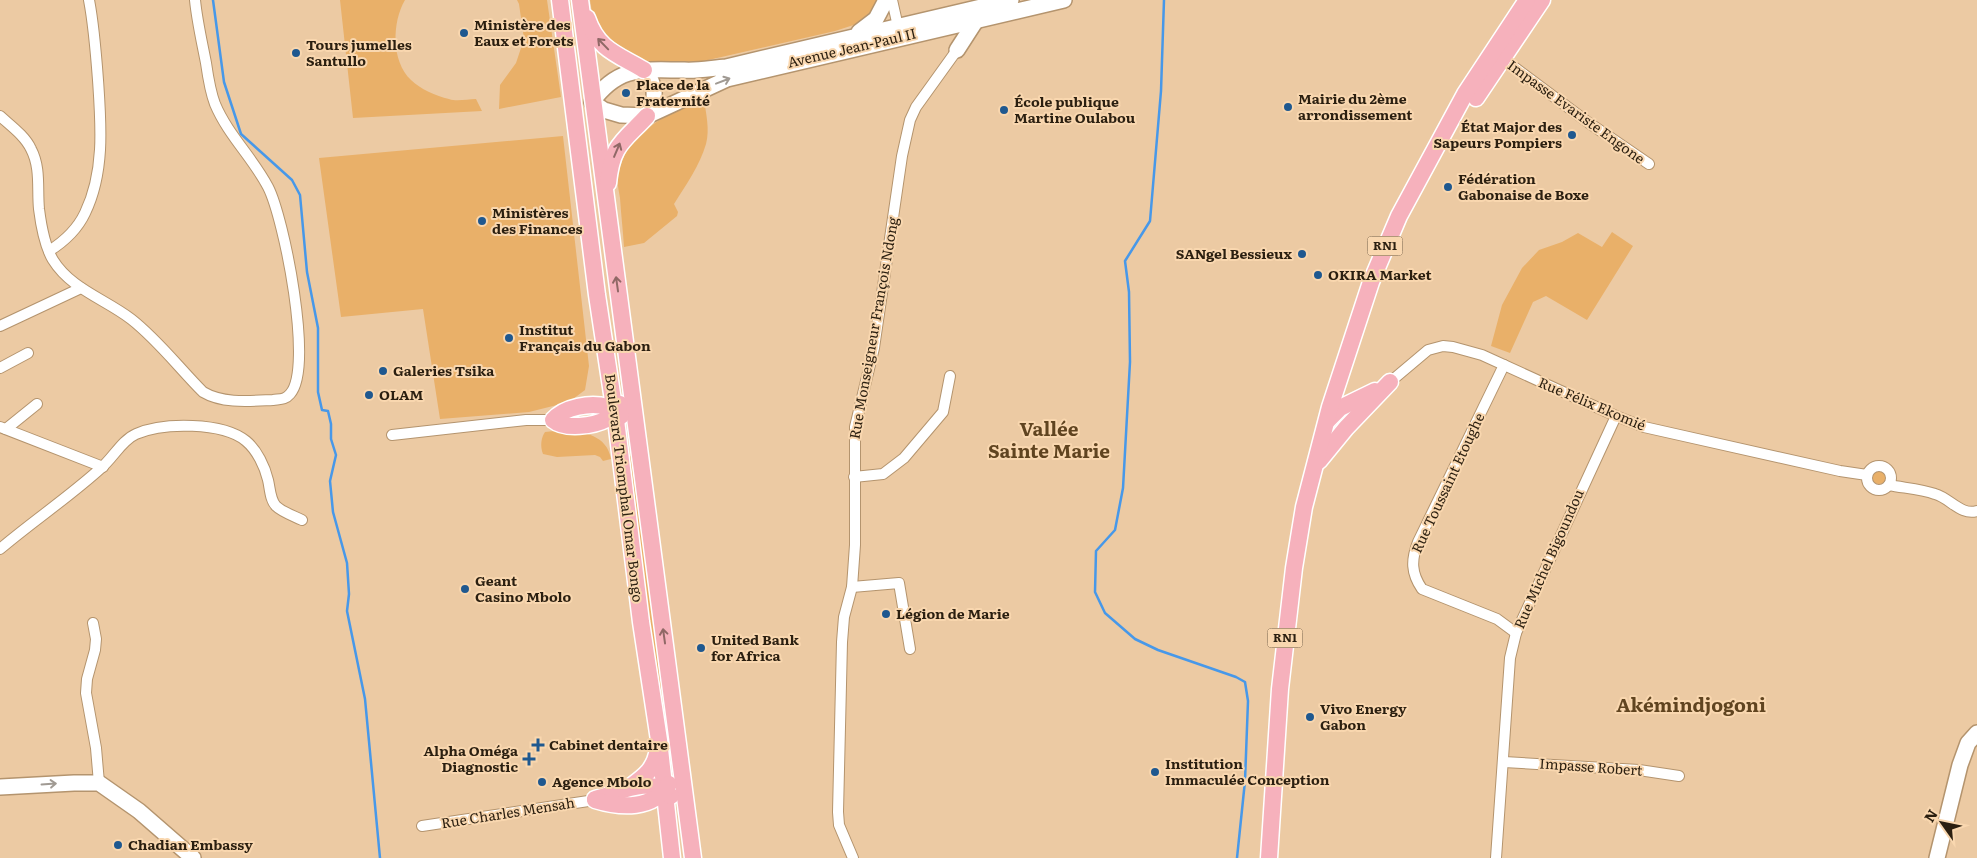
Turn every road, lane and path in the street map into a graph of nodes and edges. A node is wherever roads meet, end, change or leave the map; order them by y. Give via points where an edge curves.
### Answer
1 (89, 0) edge
2 (195, 0) edge
3 (560, 0) edge
4 (576, 0) edge
5 (886, 0) edge
6 (892, 0) edge
7 (1011, 0) edge
8 (1064, 0) edge
9 (1521, 0) edge
10 (1527, 0) edge
11 (1537, 0) edge
12 (1542, 0) edge
13 (977, 19) junction
14 (1513, 23) junction
15 (942, 27) junction
16 (899, 32) junction
17 (849, 38) junction
18 (957, 50) junction
19 (1502, 54) junction
20 (644, 70) junction
21 (592, 102) junction
22 (0, 116) edge
23 (647, 116) junction
24 (1649, 164) dead end
25 (608, 215) junction
26 (590, 242) junction
27 (49, 251) junction
28 (81, 288) junction
29 (621, 309) junction
30 (0, 326) edge
31 (28, 353) dead end
32 (609, 365) junction
33 (1504, 365) junction
34 (0, 368) edge
35 (1342, 369) junction
36 (950, 376) dead end
37 (1390, 382) joint
38 (1366, 402) junction
39 (37, 404) dead end
40 (579, 408) junction
41 (615, 411) junction
42 (1330, 414) junction
43 (1616, 416) junction
44 (553, 420) junction
45 (586, 425) junction
46 (3, 428) edge
47 (392, 435) dead end
48 (1314, 466) junction
49 (103, 467) junction
50 (621, 468) junction
51 (1867, 475) junction
52 (854, 477) junction
53 (1889, 485) junction
54 (647, 511) junction
55 (1977, 511) edge
56 (302, 520) dead end
57 (0, 549) edge
58 (852, 587) junction
59 (93, 623) dead end
60 (1516, 633) junction
61 (910, 649) dead end
62 (668, 665) junction
63 (1977, 733) edge
64 (659, 740) junction
65 (1504, 762) junction
66 (1679, 776) dead end
67 (98, 783) junction
68 (0, 787) edge
69 (630, 787) junction
70 (665, 791) junction
71 (595, 800) junction
72 (635, 805) junction
73 (422, 826) dead end
74 (671, 852) edge
75 (193, 858) edge
76 (686, 858) edge
77 (693, 858) edge
78 (853, 858) edge
79 (1269, 858) edge
80 (1496, 858) edge
81 (1937, 858) edge

1 - 27 street via 100,110 100,162 86,212 64,241
2 - 28 street via 215,104 268,187 284,235 292,275 299,352 292,393 284,399 212,397 203,392 132,320
3 - 26 main road, Boulevard Triomphal Omar Bongo
20 -> 4 main road via 618,57 602,44
4 - 21 main road, Boulevard Triomphal Omar Bongo
5 - 17 main road via 870,25
6 - 16 street
7 - 16 main road, Avenue Jean-Paul II
8 - 13 main road, Avenue Jean-Paul II
9 - 14 main road
10 - 14 main road, RN1
11 - 19 main road
12 - 19 main road, RN1
13 - 15 main road, Avenue Jean-Paul II
13 - 18 main road
14 - 19 main road, RN1
15 - 16 main road, Avenue Jean-Paul II
15 - 18 main road via 955,34
16 - 17 main road, Avenue Jean-Paul II
23 -> 16 main road, Avenue Jean-Paul II via 727,78
17 - 20 main road, Avenue Jean-Paul II via 726,67
18 - 52 street, Rue Monseigneur François Ndong via 910,120 874,348 855,427
19 - 24 street, Impasse Evariste Engone via 1589,123
19 - 35 main road, RN1 via 1474,100 1446,132 1411,192 1365,297
20 - 21 main road, Avenue Jean-Paul II via 618,77 606,85
20 - 23 main road via 655,94
21 - 23 main road via 621,115
21 - 25 main road, Boulevard Triomphal Omar Bongo
21 - 26 main road via 584,130 593,210
22 - 27 street via 31,148 35,158 39,208
25 -> 23 main road via 609,175 616,149
29 -> 25 main road, Boulevard Triomphal Omar Bongo
26 - 32 main road, Boulevard Triomphal Omar Bongo
27 - 28 street via 59,268
28 - 30 street
29 - 41 main road via 618,343 623,393
29 - 54 main road, Boulevard Triomphal Omar Bongo
31 - 34 street
32 - 40 main road via 603,388
32 - 41 main road, Boulevard Triomphal Omar Bongo
33 - 37 street, Rue Félix Ekomié via 1463,349 1435,348 1418,357
33 - 43 street, Rue Félix Ekomié
33 - 60 street, Rue Toussaint Etoughe via 1418,542 1413,569 1422,589 1491,616
35 - 38 main road via 1347,388
35 - 42 main road, RN1
36 - 52 street via 943,412 904,458 883,474
37 - 38 main road
38 - 42 main road via 1356,415 1343,420
38 - 48 main road
39 - 46 street
40 - 41 main road via 604,406
40 - 44 main road via 562,413
41 - 45 main road via 606,420
41 - 50 main road, Boulevard Triomphal Omar Bongo
41 - 54 main road via 627,425
42 - 48 main road, RN1
43 - 51 street, Rue Félix Ekomié via 1644,427 1700,441
43 - 60 street, Rue Michel Bigoundou
44 - 45 main road via 564,426
44 - 47 street via 526,420
45 - 50 main road via 611,442
46 - 49 street
48 - 79 main road, RN1 via 1298,535 1286,628
49 - 56 street via 129,438 144,431 180,425 220,429 242,438 252,447 268,478 273,502
49 - 57 street
50 - 64 main road, Boulevard Triomphal Omar Bongo
51 - 53 street via 1867,483 1876,490 1884,490
51 - 53 street via 1872,468 1884,467 1890,472
52 - 58 street, Rue Monseigneur François Ndong
53 - 55 street via 1936,494 1965,511
62 -> 54 main road, Boulevard Triomphal Omar Bongo
58 - 61 street via 899,583
58 - 78 street, Rue Monseigneur François Ndong via 844,617 842,642 838,812
59 - 67 street via 95,650 86,693 96,748
60 - 65 street, Rue Michel Bigoundou via 1510,658
62 - 70 main road via 665,697 673,773
62 - 77 main road, Boulevard Triomphal Omar Bongo
63 - 81 main road via 1968,744 1960,765
64 - 69 main road via 652,768
64 - 70 main road, Boulevard Triomphal Omar Bongo
65 - 66 street, Impasse Robert via 1639,770
65 - 80 street, Rue Michel Bigoundou
68 -> 67 main road
67 - 75 main road via 139,811
69 - 70 main road via 653,786
69 - 71 main road
70 - 72 main road via 656,800
70 - 74 main road, Boulevard Triomphal Omar Bongo
70 - 76 main road via 677,805
71 - 72 main road
71 - 73 street, Rue Charles Mensah
72 - 74 main road via 660,822

